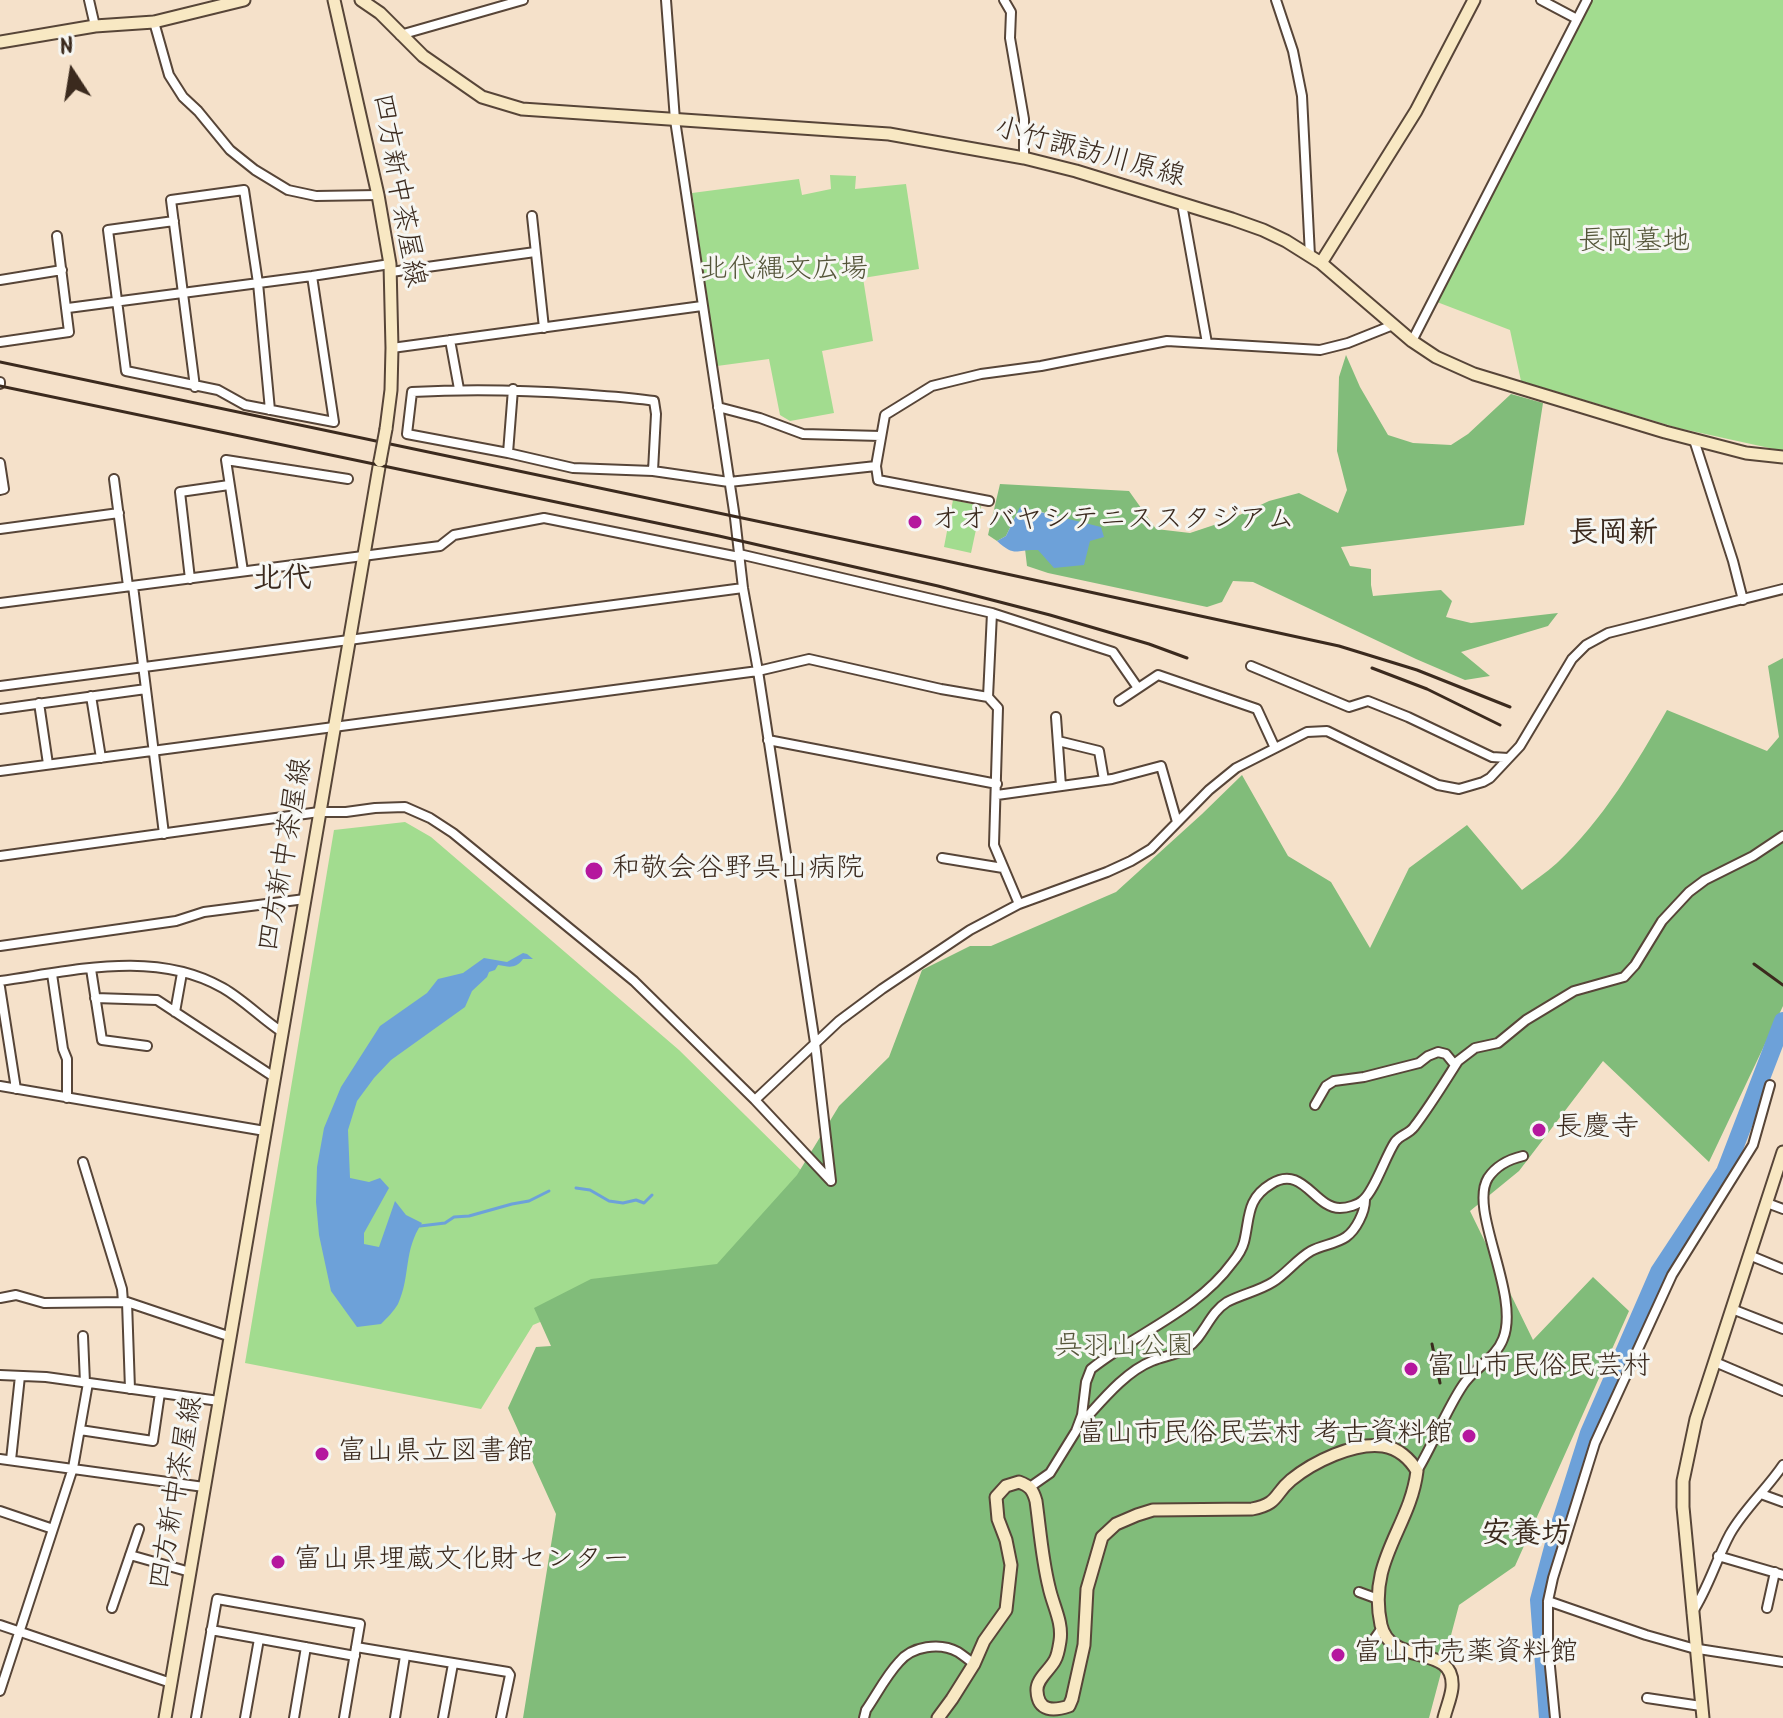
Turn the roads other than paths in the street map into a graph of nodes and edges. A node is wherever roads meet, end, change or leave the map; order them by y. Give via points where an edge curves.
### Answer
1 (89, 0) edge
2 (244, 0) edge
3 (334, 0) edge
4 (361, 0) edge
5 (523, 0) edge
6 (666, 0) edge
7 (1004, 0) edge
8 (1276, 0) edge
9 (1474, 0) edge
10 (1541, 0) edge
11 (1587, 0) edge
12 (1577, 19) junction
13 (154, 22) junction
14 (95, 26) junction
15 (400, 35) junction
16 (0, 42) edge
17 (675, 120) junction
18 (1024, 158) junction
19 (378, 195) junction
20 (1182, 204) junction
21 (532, 216) dead end
22 (174, 221) junction
23 (57, 236) dead end
24 (535, 252) junction
25 (1315, 259) junction
26 (391, 268) junction
27 (62, 270) junction
28 (312, 276) junction
29 (0, 280) edge
30 (258, 283) junction
31 (184, 293) junction
32 (116, 301) junction
33 (702, 306) junction
34 (68, 308) junction
35 (1393, 325) junction
36 (544, 328) junction
37 (450, 340) junction
38 (1412, 341) junction
39 (0, 342) edge
40 (1207, 343) junction
41 (392, 348) junction
42 (195, 387) junction
43 (459, 389) junction
44 (513, 389) junction
45 (718, 407) junction
46 (270, 410) junction
47 (881, 436) junction
48 (1694, 440) junction
49 (508, 453) junction
50 (1783, 457) edge
51 (0, 463) edge
52 (876, 466) junction
53 (653, 471) junction
54 (114, 479) dead end
55 (348, 479) dead end
56 (729, 482) junction
57 (229, 485) junction
58 (0, 490) edge
59 (989, 501) dead end
60 (119, 513) junction
61 (0, 529) edge
62 (739, 556) junction
63 (364, 557) junction
64 (243, 571) junction
65 (190, 579) junction
66 (130, 586) junction
67 (743, 588) junction
68 (1783, 589) edge
69 (1743, 600) junction
70 (0, 603) edge
71 (992, 613) junction
72 (350, 640) junction
73 (1251, 666) dead end
74 (143, 668) junction
75 (758, 671) junction
76 (0, 686) edge
77 (1138, 688) junction
78 (146, 689) junction
79 (91, 696) junction
80 (988, 697) junction
81 (1119, 701) dead end
82 (39, 703) junction
83 (0, 709) edge
84 (1056, 717) dead end
85 (334, 728) junction
86 (768, 740) junction
87 (1058, 741) junction
88 (1275, 748) junction
89 (154, 751) junction
90 (101, 758) junction
91 (1508, 758) junction
92 (48, 764) junction
93 (0, 771) edge
94 (1104, 780) junction
95 (997, 784) junction
96 (1061, 786) junction
97 (997, 795) junction
98 (319, 812) junction
99 (1177, 822) junction
100 (164, 834) junction
101 (1783, 836) edge
102 (0, 856) edge
103 (942, 858) dead end
104 (1003, 868) junction
105 (305, 899) junction
106 (1019, 904) junction
107 (0, 946) edge
108 (91, 969) junction
109 (182, 973) junction
110 (52, 974) junction
111 (0, 984) edge
112 (95, 998) junction
113 (175, 1012) junction
114 (282, 1032) junction
115 (815, 1043) junction
116 (147, 1046) dead end
117 (1455, 1065) junction
118 (274, 1077) junction
119 (1770, 1085) dead end
120 (0, 1086) edge
121 (16, 1089) junction
122 (67, 1098) junction
123 (755, 1100) junction
124 (1315, 1105) dead end
125 (265, 1131) junction
126 (1783, 1152) edge
127 (1523, 1156) dead end
128 (83, 1162) dead end
129 (1365, 1200) junction
130 (1767, 1203) junction
131 (1783, 1209) edge
132 (1749, 1255) junction
133 (1783, 1269) edge
134 (0, 1298) edge
135 (125, 1302) junction
136 (1732, 1309) junction
137 (1783, 1329) edge
138 (83, 1336) dead end
139 (231, 1337) junction
140 (1715, 1362) junction
141 (0, 1375) edge
142 (20, 1376) junction
143 (87, 1383) junction
144 (130, 1389) junction
145 (1783, 1391) edge
146 (160, 1393) junction
147 (219, 1401) junction
148 (1082, 1415) junction
149 (80, 1430) junction
150 (0, 1459) edge
151 (11, 1460) junction
152 (1783, 1465) edge
153 (73, 1468) junction
154 (1417, 1471) junction
155 (204, 1487) junction
156 (1030, 1487) junction
157 (1761, 1494) junction
158 (1783, 1502) edge
159 (0, 1511) edge
160 (53, 1529) junction
161 (139, 1529) dead end
162 (130, 1555) junction
163 (1718, 1556) junction
164 (190, 1572) junction
165 (1779, 1574) edge
166 (1359, 1592) dead end
167 (1378, 1599) junction
168 (1548, 1601) junction
169 (112, 1608) dead end
170 (1767, 1608) dead end
171 (1692, 1613) junction
172 (0, 1625) edge
173 (1382, 1628) junction
174 (211, 1630) junction
175 (19, 1631) junction
176 (259, 1639) junction
177 (1372, 1642) dead end
178 (306, 1647) junction
179 (1695, 1648) junction
180 (356, 1651) junction
181 (405, 1656) junction
182 (1783, 1662) edge
183 (453, 1664) junction
184 (974, 1664) junction
185 (171, 1683) junction
186 (0, 1691) edge
187 (1647, 1698) dead end
188 (1702, 1712) edge
189 (165, 1718) edge
190 (196, 1718) edge
191 (245, 1718) edge
192 (294, 1718) edge
193 (344, 1718) edge
194 (395, 1718) edge
195 (443, 1718) edge
196 (501, 1718) edge
197 (864, 1718) edge
198 (938, 1718) edge
199 (1444, 1718) edge
200 (1555, 1718) edge

1 - 14 street
2 - 13 main road
3 - 19 main road, 四方新中茶屋線
4 - 15 main road, 小竹諏訪川原線
5 - 15 street
6 - 17 street
7 - 18 street via 1011,12
8 - 25 street via 1302,96
9 - 25 main road via 1416,111
10 - 12 street
11 - 12 street
12 - 38 street
13 - 14 main road
13 - 19 street via 169,75 183,97 255,170 288,190 316,196
14 - 16 main road
15 - 17 main road, 小竹諏訪川原線 via 482,97 522,109
17 - 18 main road, 小竹諏訪川原線 via 889,134
17 - 33 street
18 - 20 main road, 小竹諏訪川原線
19 - 26 main road, 四方新中茶屋線
20 - 25 main road, 小竹諏訪川原線 via 1263,230
20 - 40 street
21 - 24 street
22 - 30 street via 171,200 244,190
22 - 31 street
22 - 32 street via 108,230
23 - 27 street
24 - 26 street
24 - 36 street
25 - 35 main road, 小竹諏訪川原線
26 - 28 street
26 - 41 main road, 四方新中茶屋線
27 - 29 street
27 - 34 street
28 - 30 street
28 - 46 street via 334,422
30 - 31 street
30 - 46 street
31 - 32 street
31 - 42 street
32 - 34 street
32 - 42 street via 126,371
33 - 36 street
33 - 45 street
34 - 39 street via 69,332
35 - 38 main road, 小竹諏訪川原線
35 - 40 street via 1320,350
36 - 37 street
37 - 41 street
37 - 43 street
38 - 48 main road, 小竹諏訪川原線 via 1474,374
40 - 47 street via 1167,341 932,386 885,415
41 - 63 main road, 四方新中茶屋線, bridge via 386,429
42 - 46 street
43 - 44 street
43 - 49 street via 412,392 407,434
44 - 49 street
44 - 53 street via 654,401
45 - 47 street via 803,434
45 - 56 street
47 - 52 street
48 - 50 main road, 小竹諏訪川原線
48 - 69 street
49 - 53 street via 573,468
51 - 58 street
52 - 56 street
52 - 59 street via 878,480
53 - 56 street
54 - 60 street
55 - 57 street via 226,460
56 - 62 street
57 - 64 street
57 - 65 street via 180,492
60 - 61 street
60 - 66 street
62 - 63 street via 544,518 454,535 440,546
62 - 67 street
62 - 71 street
63 - 64 street
63 - 72 main road, 四方新中茶屋線
64 - 65 street
65 - 66 street
66 - 70 street
66 - 74 street
67 - 72 street
67 - 75 street
68 - 69 street
69 - 91 street via 1608,633 1586,645
71 - 77 street via 1113,652
71 - 80 street
72 - 74 street
72 - 85 main road, 四方新中茶屋線
73 - 91 street via 1349,707 1368,701 1492,757
74 - 76 street
74 - 78 street
75 - 80 street via 809,659
75 - 85 street
75 - 86 street
77 - 81 street
77 - 88 street via 1158,675 1257,709
78 - 79 street
78 - 89 street
79 - 82 street
79 - 90 street
80 - 95 street via 998,708
82 - 83 street
82 - 92 street
84 - 87 street
85 - 89 street
85 - 98 main road, 四方新中茶屋線
86 - 95 street
86 - 115 street
87 - 94 street via 1099,751
87 - 96 street
88 - 91 street via 1307,732 1327,731 1438,785 1459,789 1490,778
88 - 99 street via 1236,768
89 - 90 street
89 - 100 street
90 - 92 street
92 - 93 street
94 - 96 street
94 - 99 street via 1161,766
95 - 97 street
96 - 97 street
97 - 104 street via 994,845
98 - 100 street
98 - 105 main road, 四方新中茶屋線
98 - 123 street via 405,807 453,833 634,981
99 - 106 street via 1131,861
100 - 102 street
101 - 117 street via 1689,892 1624,977 1574,991 1498,1043 1475,1048
103 - 104 street
104 - 106 street
105 - 107 street
105 - 114 main road, 四方新中茶屋線
106 - 115 street via 914,967
108 - 109 street via 150,966
108 - 110 street
108 - 112 street
109 - 113 street
109 - 114 street via 223,988
110 - 111 street
110 - 122 street via 67,1059
111 - 121 street
112 - 113 street via 157,1000
112 - 116 street via 102,1040
113 - 118 street
114 - 118 main road, 四方新中茶屋線
115 - 123 street
115 - 123 street via 831,1181
117 - 124 street via 1438,1052 1419,1063 1334,1081
117 - 129 street via 1412,1131 1397,1139
118 - 125 main road, 四方新中茶屋線
119 - 168 street via 1753,1145 1672,1275 1595,1443
120 - 121 street
121 - 122 street
122 - 125 street
125 - 139 main road, 四方新中茶屋線
126 - 130 main road
127 - 154 street via 1500,1166 1484,1188 1507,1303 1504,1339 1453,1399
128 - 135 street
129 - 148 street via 1345,1237 1305,1255 1271,1283 1227,1302 1187,1348 1137,1369 1087,1417
129 - 148 street via 1332,1207 1298,1181 1272,1183 1256,1196 1243,1246 1219,1279 1091,1369
130 - 131 street
130 - 132 main road
132 - 133 street
132 - 136 main road
134 - 135 street
135 - 139 street
135 - 144 street
136 - 137 street
136 - 140 main road
138 - 143 street
139 - 147 main road, 四方新中茶屋線
140 - 145 street
140 - 171 main road via 1683,1481
141 - 142 street
142 - 143 street
142 - 151 street
143 - 144 street
143 - 149 street
144 - 146 street
146 - 147 street
146 - 149 street via 153,1441
147 - 155 main road, 四方新中茶屋線
148 - 156 street via 1050,1473
149 - 153 street
150 - 151 street
151 - 153 street
152 - 157 street
153 - 155 street
153 - 160 street
154 - 156 main road via 1410,1459 1383,1446 1355,1449 1330,1455 1263,1506 1153,1510 1116,1524 1102,1537 1087,1589 1084,1645 1072,1699 1057,1710 1047,1709 1037,1693 1061,1639
154 - 167 main road via 1410,1502 1384,1560
155 - 164 main road, 四方新中茶屋線
156 - 184 main road via 1019,1482 996,1497 1011,1565 1010,1588 1006,1610
157 - 158 street
157 - 163 street
159 - 160 street
160 - 175 street
161 - 162 street
162 - 164 street
162 - 169 street
163 - 165 street
163 - 171 street
164 - 185 main road, 四方新中茶屋線
165 - 170 street
166 - 167 street
167 - 173 main road
168 - 179 street
168 - 200 street
171 - 179 main road
172 - 175 street
173 - 177 street
173 - 199 main road via 1394,1646 1435,1658 1448,1668 1452,1689
174 - 176 street
174 - 180 street via 217,1599 360,1624
174 - 190 street
175 - 185 street
175 - 186 street
176 - 178 street
176 - 191 street
178 - 180 street
178 - 192 street
179 - 182 street
179 - 188 main road
180 - 181 street
180 - 193 street
181 - 183 street
181 - 194 street
183 - 195 street
183 - 196 street via 508,1672
184 - 197 street via 947,1648 918,1649 900,1659
184 - 198 main road
185 - 189 main road, 四方新中茶屋線
187 - 188 street

